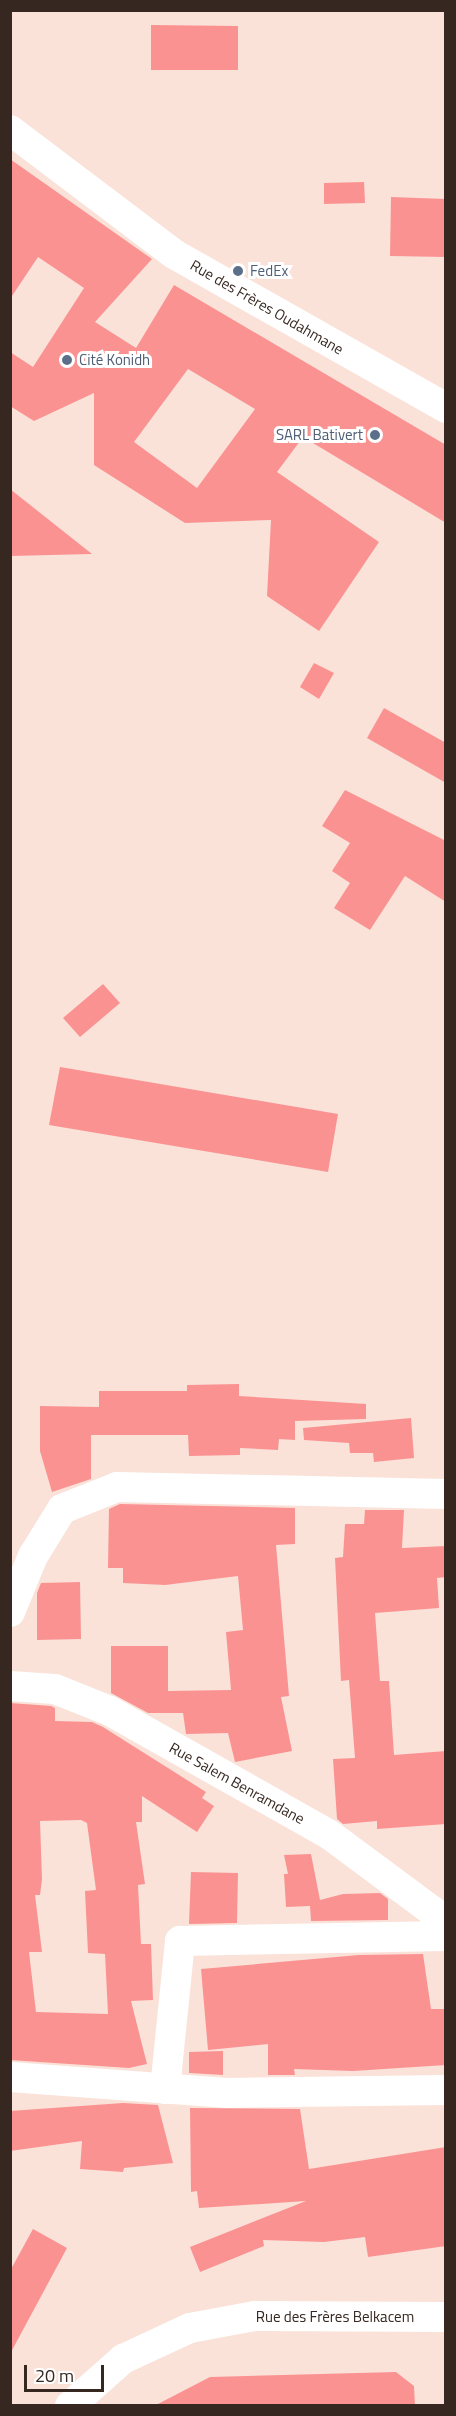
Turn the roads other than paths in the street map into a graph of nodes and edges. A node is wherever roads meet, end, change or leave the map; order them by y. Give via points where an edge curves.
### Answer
1 (10, 129) edge
2 (446, 408) edge
3 (446, 1494) edge
4 (10, 1612) edge
5 (10, 1686) edge
6 (446, 1921) edge
7 (446, 1936) edge
8 (10, 2077) edge
9 (165, 2089) junction
10 (446, 2090) edge
11 (446, 2317) edge
12 (70, 2406) edge

1 - 2 street, Rue des Frères Oudahmane via 174,254
3 - 4 street via 117,1487 62,1509 33,1556
5 - 6 street, Rue Salem Benramdane via 55,1689 110,1711 330,1835
7 - 9 street via 180,1941
8 - 9 street
9 - 10 street via 227,2093
11 - 12 street, Rue des Frères Belkacem via 255,2316 190,2328 123,2358

